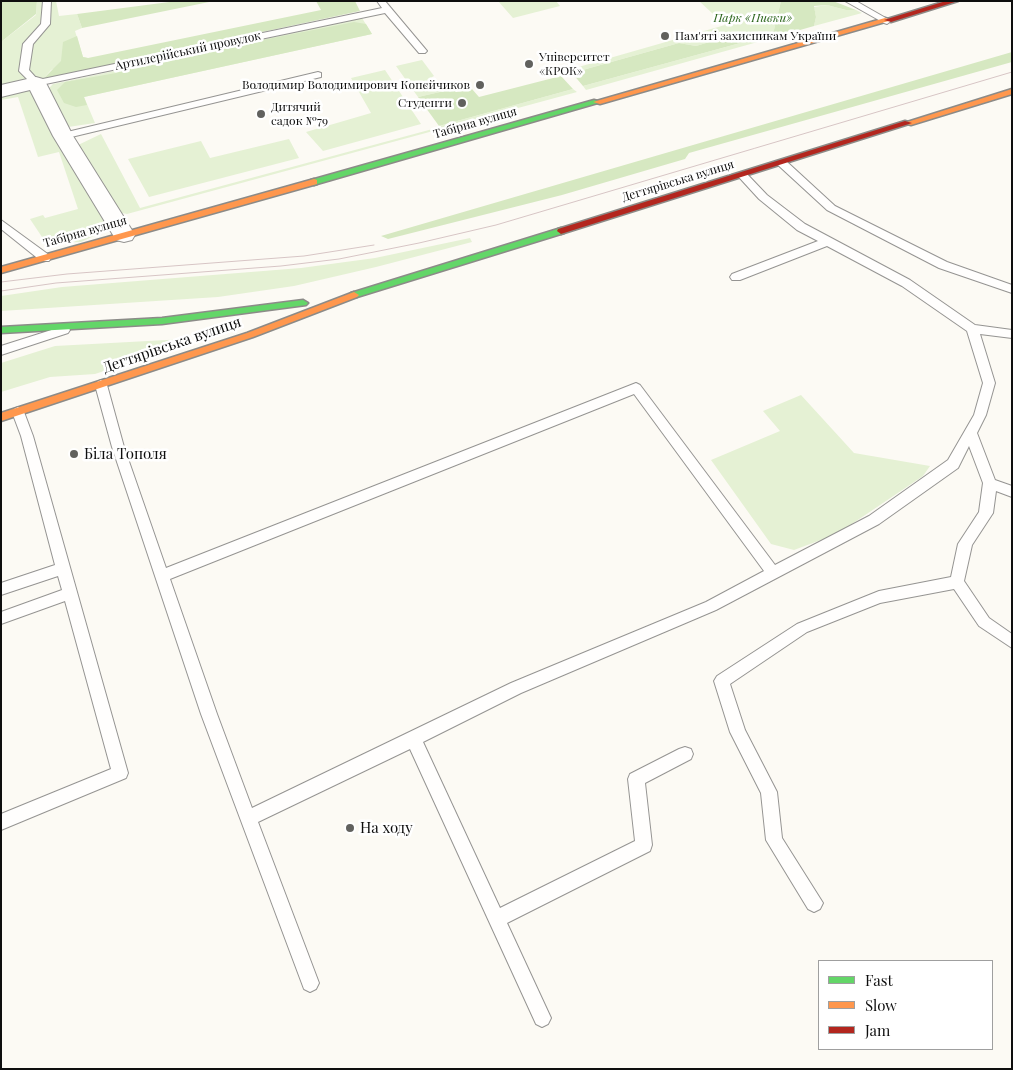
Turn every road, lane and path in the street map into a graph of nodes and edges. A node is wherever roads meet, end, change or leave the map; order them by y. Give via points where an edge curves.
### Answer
1 (47, 1) edge
2 (380, 1) edge
3 (849, 1) edge
4 (955, 1) edge
5 (861, 3) edge
6 (386, 10) junction
7 (886, 22) junction
8 (422, 51) dead end
9 (318, 75) dead end
10 (36, 83) junction
11 (1, 90) edge
12 (1012, 91) edge
13 (63, 136) junction
14 (782, 163) junction
15 (742, 175) junction
16 (1, 223) edge
17 (124, 235) junction
18 (828, 241) junction
19 (45, 258) junction
20 (1, 270) edge
21 (736, 277) dead end
22 (1012, 289) edge
23 (351, 296) junction
24 (72, 327) junction
25 (972, 329) junction
26 (1, 330) edge
27 (1012, 334) edge
28 (1, 351) edge
29 (101, 385) junction
30 (18, 412) junction
31 (1, 417) edge
32 (970, 432) junction
33 (990, 483) junction
34 (1012, 492) edge
35 (62, 569) junction
36 (773, 573) junction
37 (162, 576) junction
38 (957, 582) junction
39 (1, 590) edge
40 (70, 593) junction
41 (1, 618) edge
42 (1012, 642) edge
43 (414, 739) junction
44 (685, 754) dead end
45 (248, 818) junction
46 (1, 822) edge
47 (814, 903) dead end
48 (496, 918) junction
49 (310, 983) dead end
50 (542, 1018) dead end

1 - 10 lane via 45,24 28,44 24,71
2 - 6 lane
3 - 5 lane
4 - 7 main road, Табірна вулиця
5 - 7 lane
6 - 8 lane
6 - 10 lane, Артилерійський провулок
7 - 17 main road, Табірна вулиця
9 - 13 lane
10 - 11 street, Артилерійський провулок
10 - 13 street
12 - 14 main road, Дегтярівська вулиця
13 - 17 street
14 - 15 main road, Дегтярівська вулиця
14 - 22 lane via 831,208 852,220 943,265
15 - 18 lane via 775,207
15 - 23 main road, Дегтярівська вулиця
16 - 19 lane
17 - 19 main road, Табірна вулиця
18 - 21 lane
18 - 25 lane via 906,283
19 - 20 main road, Табірна вулиця
23 - 24 main road, Дегтярівська вулиця via 162,321
23 - 29 main road, Дегтярівська вулиця via 250,335
24 - 26 main road, Дегтярівська вулиця
24 - 28 lane
25 - 27 lane
25 - 32 lane via 989,383 980,415
29 - 30 main road, Дегтярівська вулиця
29 - 37 lane via 118,447
30 - 31 main road, Дегтярівська вулиця
30 - 35 lane
32 - 33 lane
32 - 36 lane via 953,464 921,488 874,520
33 - 34 lane
33 - 38 lane via 986,513 965,544
35 - 39 lane
35 - 40 lane
36 - 37 lane via 636,388
36 - 43 lane via 711,606 516,688
37 - 45 lane
38 - 42 lane via 984,622
38 - 47 lane via 880,597 802,628 722,681 738,732 769,792 774,840
40 - 41 lane
40 - 46 lane via 120,773
43 - 45 lane
43 - 48 lane
44 - 48 lane via 636,779 644,845
45 - 49 lane
48 - 50 lane

